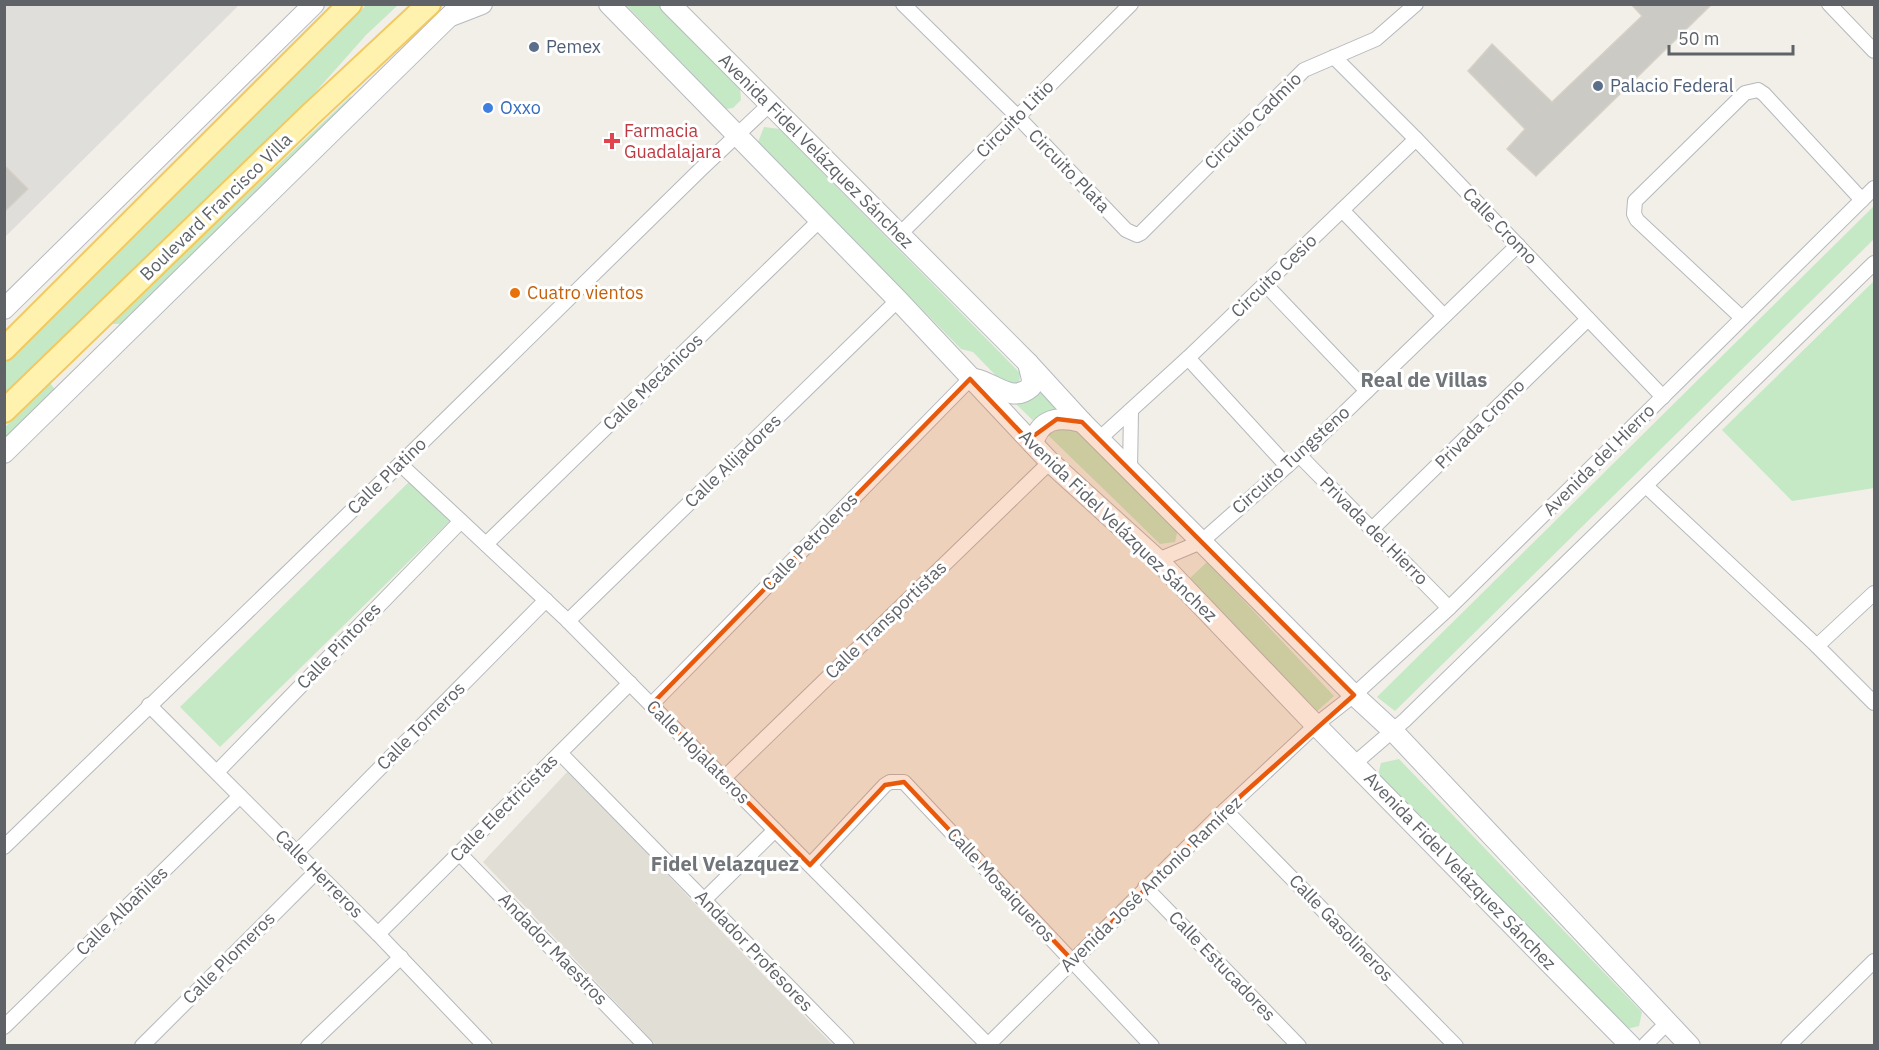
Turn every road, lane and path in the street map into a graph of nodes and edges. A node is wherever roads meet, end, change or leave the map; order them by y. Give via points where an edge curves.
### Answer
1 (315, 4) edge
2 (350, 4) edge
3 (429, 4) edge
4 (482, 4) edge
5 (609, 4) edge
6 (670, 4) edge
7 (903, 4) edge
8 (1131, 4) edge
9 (1416, 4) edge
10 (1829, 4) edge
11 (455, 11) edge
12 (1871, 41) edge
13 (1334, 57) junction
14 (769, 105) junction
15 (1017, 116) junction
16 (737, 134) junction
17 (1416, 139) junction
18 (1875, 188) edge
19 (1862, 200) junction
20 (1342, 210) junction
21 (820, 220) junction
22 (900, 234) junction
23 (1133, 234) joint
24 (1518, 245) junction
25 (1875, 263) edge
26 (1265, 284) junction
27 (898, 300) junction
28 (4, 309) edge
29 (1444, 316) junction
30 (1588, 318) junction
31 (1742, 318) junction
32 (74, 344) junction
33 (4, 349) edge
34 (1188, 358) junction
35 (1028, 363) junction
36 (94, 365) junction
37 (969, 379) junction
38 (1367, 391) junction
39 (1663, 397) junction
40 (4, 411) edge
41 (1131, 411) junction
42 (1082, 422) junction
43 (1098, 440) junction
44 (1033, 444) junction
45 (4, 453) edge
46 (1299, 455) junction
47 (1050, 462) junction
48 (400, 464) junction
49 (1287, 466) junction
50 (1130, 470) junction
51 (1646, 486) junction
52 (461, 521) junction
53 (1372, 529) junction
54 (1201, 542) junction
55 (486, 544) junction
56 (1158, 560) junction
57 (1875, 593) edge
58 (546, 600) junction
59 (1449, 608) junction
60 (568, 621) junction
61 (1817, 646) junction
62 (630, 683) junction
63 (1354, 695) junction
64 (1875, 703) edge
65 (149, 705) junction
66 (651, 705) junction
67 (1317, 724) junction
68 (1393, 732) junction
69 (560, 753) junction
70 (1354, 763) junction
71 (217, 772) junction
72 (724, 778) junction
73 (240, 796) junction
74 (1225, 810) junction
75 (775, 830) junction
76 (4, 847) edge
77 (297, 852) junction
78 (459, 853) junction
79 (810, 865) junction
80 (317, 871) junction
81 (1145, 887) junction
82 (704, 900) junction
83 (378, 934) junction
84 (401, 957) junction
85 (1073, 961) junction
86 (1875, 961) edge
87 (1667, 1023) junction
88 (4, 1027) edge
89 (475, 1042) edge
90 (642, 1044) edge
91 (988, 1045) edge
92 (142, 1046) edge
93 (308, 1046) edge
94 (847, 1046) edge
95 (1152, 1046) edge
96 (1299, 1046) edge
97 (1456, 1046) edge
98 (1631, 1046) edge
99 (1644, 1046) edge
100 (1690, 1046) edge
101 (1788, 1046) edge

1 - 28 main road
2 - 33 main road
3 - 32 main road, Boulevard Francisco Villa
4 - 11 main road
5 - 16 main road, Avenida Fidel Velázquez Sánchez
6 - 14 main road, Avenida Fidel Velázquez Sánchez
7 - 15 street, Circuito Plata
8 - 15 street, Circuito Litio
9 - 13 street, Circuito Cadmio via 1376,39
10 - 12 street
11 - 36 main road
13 - 17 street, Calle Cromo
13 - 23 street, Circuito Cadmio via 1304,70 1142,233
14 - 16 street, Calle Platino
14 - 22 main road, Avenida Fidel Velázquez Sánchez
15 - 22 street, Circuito Litio
15 - 23 street, Circuito Plata
16 - 21 main road, Avenida Fidel Velázquez Sánchez
16 - 48 street, Calle Platino
17 - 20 street, Circuito Cesio
17 - 24 street, Calle Cromo
18 - 19 street, Avenida del Hierro
19 - 31 street, Avenida del Hierro
19 - 31 street via 1758,90 1745,93 1668,167 1635,201 1634,214
20 - 26 street, Circuito Cesio
20 - 29 street
21 - 27 main road, Avenida Fidel Velázquez Sánchez
21 - 55 street, Calle Mecánicos
22 - 35 main road, Avenida Fidel Velázquez Sánchez
24 - 29 street, Circuito Tungsteno
24 - 30 street, Calle Cromo
25 - 51 street
26 - 34 street, Circuito Cesio
26 - 38 street
27 - 37 main road, Avenida Fidel Velázquez Sánchez
27 - 60 street, Calle Alijadores
29 - 38 street, Circuito Tungsteno
30 - 39 street, Calle Cromo
30 - 53 street, Privada Cromo
31 - 39 street, Avenida del Hierro
32 - 36 main road
32 - 40 main road, Boulevard Francisco Villa
34 - 41 street, Circuito Cesio
34 - 49 street
35 - 37 main road via 1032,379 1026,392 1010,394 984,381
35 - 42 main road, Avenida Fidel Velázquez Sánchez
36 - 45 main road
37 - 44 main road, Avenida Fidel Velázquez Sánchez
37 - 66 street, Calle Petroleros
38 - 46 street, Circuito Tungsteno
39 - 59 street, Avenida del Hierro
41 - 43 street, Circuito Cesio
41 - 50 street
42 - 43 main road, Avenida Fidel Velázquez Sánchez
42 - 44 main road via 1066,418 1050,422 1038,430
43 - 50 main road, Avenida Fidel Velázquez Sánchez
44 - 47 main road, Avenida Fidel Velázquez Sánchez
46 - 49 street, Circuito Tungsteno
46 - 53 street, Privada del Hierro
47 - 56 main road, Avenida Fidel Velázquez Sánchez
47 - 72 street, Calle Transportistas
48 - 52 street, Calle Hojalateros
48 - 65 street, Calle Platino
49 - 54 street, Circuito Tungsteno
50 - 54 main road, Avenida Fidel Velázquez Sánchez
51 - 61 street
51 - 68 street
52 - 55 street, Calle Hojalateros
52 - 71 street, Calle Pintores
53 - 59 street, Privada del Hierro
54 - 56 street, Circuito Tungsteno
54 - 63 main road, Avenida Fidel Velázquez Sánchez
55 - 58 street, Calle Hojalateros
56 - 67 main road, Avenida Fidel Velázquez Sánchez
57 - 61 street
58 - 60 street, Calle Hojalateros
58 - 77 street, Calle Torneros
59 - 63 street, Avenida del Hierro
60 - 62 street, Calle Hojalateros
61 - 64 street
62 - 66 street, Calle Hojalateros
62 - 69 street, Calle Electricistas
63 - 67 street, Avenida del Hierro
63 - 68 main road, Avenida Fidel Velázquez Sánchez
65 - 71 street, Calle Herreros
65 - 76 street, Calle Platino
66 - 72 street, Calle Hojalateros
67 - 70 main road, Avenida Fidel Velázquez Sánchez
67 - 74 street, Avenida José Antonio Ramírez
68 - 70 street
68 - 87 main road, Avenida Fidel Velázquez Sánchez
69 - 78 street, Calle Electricistas
69 - 82 street, Andador Profesores
70 - 98 main road, Avenida Fidel Velázquez Sánchez
71 - 73 street, Calle Herreros
72 - 75 street, Calle Hojalateros
73 - 77 street, Calle Herreros
73 - 88 street, Calle Albañiles
74 - 81 street, Avenida José Antonio Ramírez
74 - 97 street, Calle Gasolineros
75 - 79 street, Calle Hojalateros
75 - 82 street
77 - 80 street, Calle Herreros
78 - 83 street, Calle Electricistas
78 - 90 street, Andador Maestros
79 - 85 street, Calle Mosaiqueros via 885,785 904,782
79 - 91 street, Calle Hojalateros
80 - 83 street, Calle Herreros
80 - 92 street, Calle Plomeros
81 - 85 street, Avenida José Antonio Ramírez
81 - 96 street, Calle Estucadores
82 - 94 street, Andador Profesores
83 - 84 street, Calle Herreros
84 - 89 street, Calle Herreros
84 - 93 street
85 - 91 street, Avenida José Antonio Ramírez
85 - 95 street, Calle Mosaiqueros
86 - 101 street
87 - 99 street
87 - 100 main road, Avenida Fidel Velázquez Sánchez

